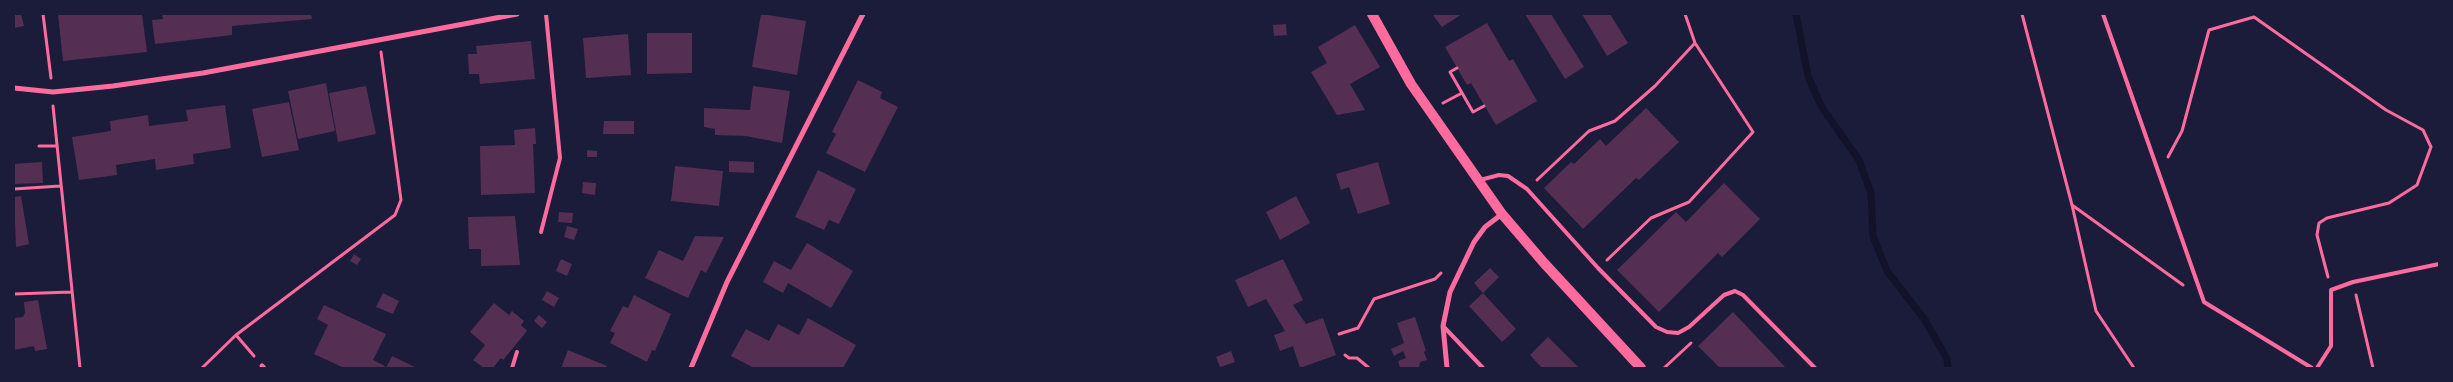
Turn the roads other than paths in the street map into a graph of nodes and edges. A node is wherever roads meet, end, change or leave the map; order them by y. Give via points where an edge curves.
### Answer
1 (517, 14) edge
2 (546, 14) edge
3 (863, 14) edge
4 (1372, 14) edge
5 (2103, 14) edge
6 (14, 88) edge
7 (1478, 181) junction
8 (1502, 214) junction
9 (541, 232) dead end
10 (2439, 264) edge
11 (1443, 326) junction
12 (517, 352) dead end
13 (512, 368) edge
14 (691, 368) edge
15 (1447, 368) edge
16 (1483, 368) edge
17 (1641, 368) edge
18 (1814, 368) edge
19 (2312, 368) edge
20 (2317, 368) edge

1 - 6 street via 203,73 53,92
2 - 9 lane via 560,158
3 - 14 street via 731,274
4 - 7 main road via 1411,84
5 - 19 lane via 2204,302
7 - 8 main road
7 - 18 lane via 1508,176 1527,189 1656,327 1678,333 1724,295 1736,291
8 - 11 street via 1485,227 1465,258 1450,292
8 - 17 main road
10 - 20 lane via 2331,290 2331,346
11 - 15 street
11 - 16 lane
12 - 13 lane

